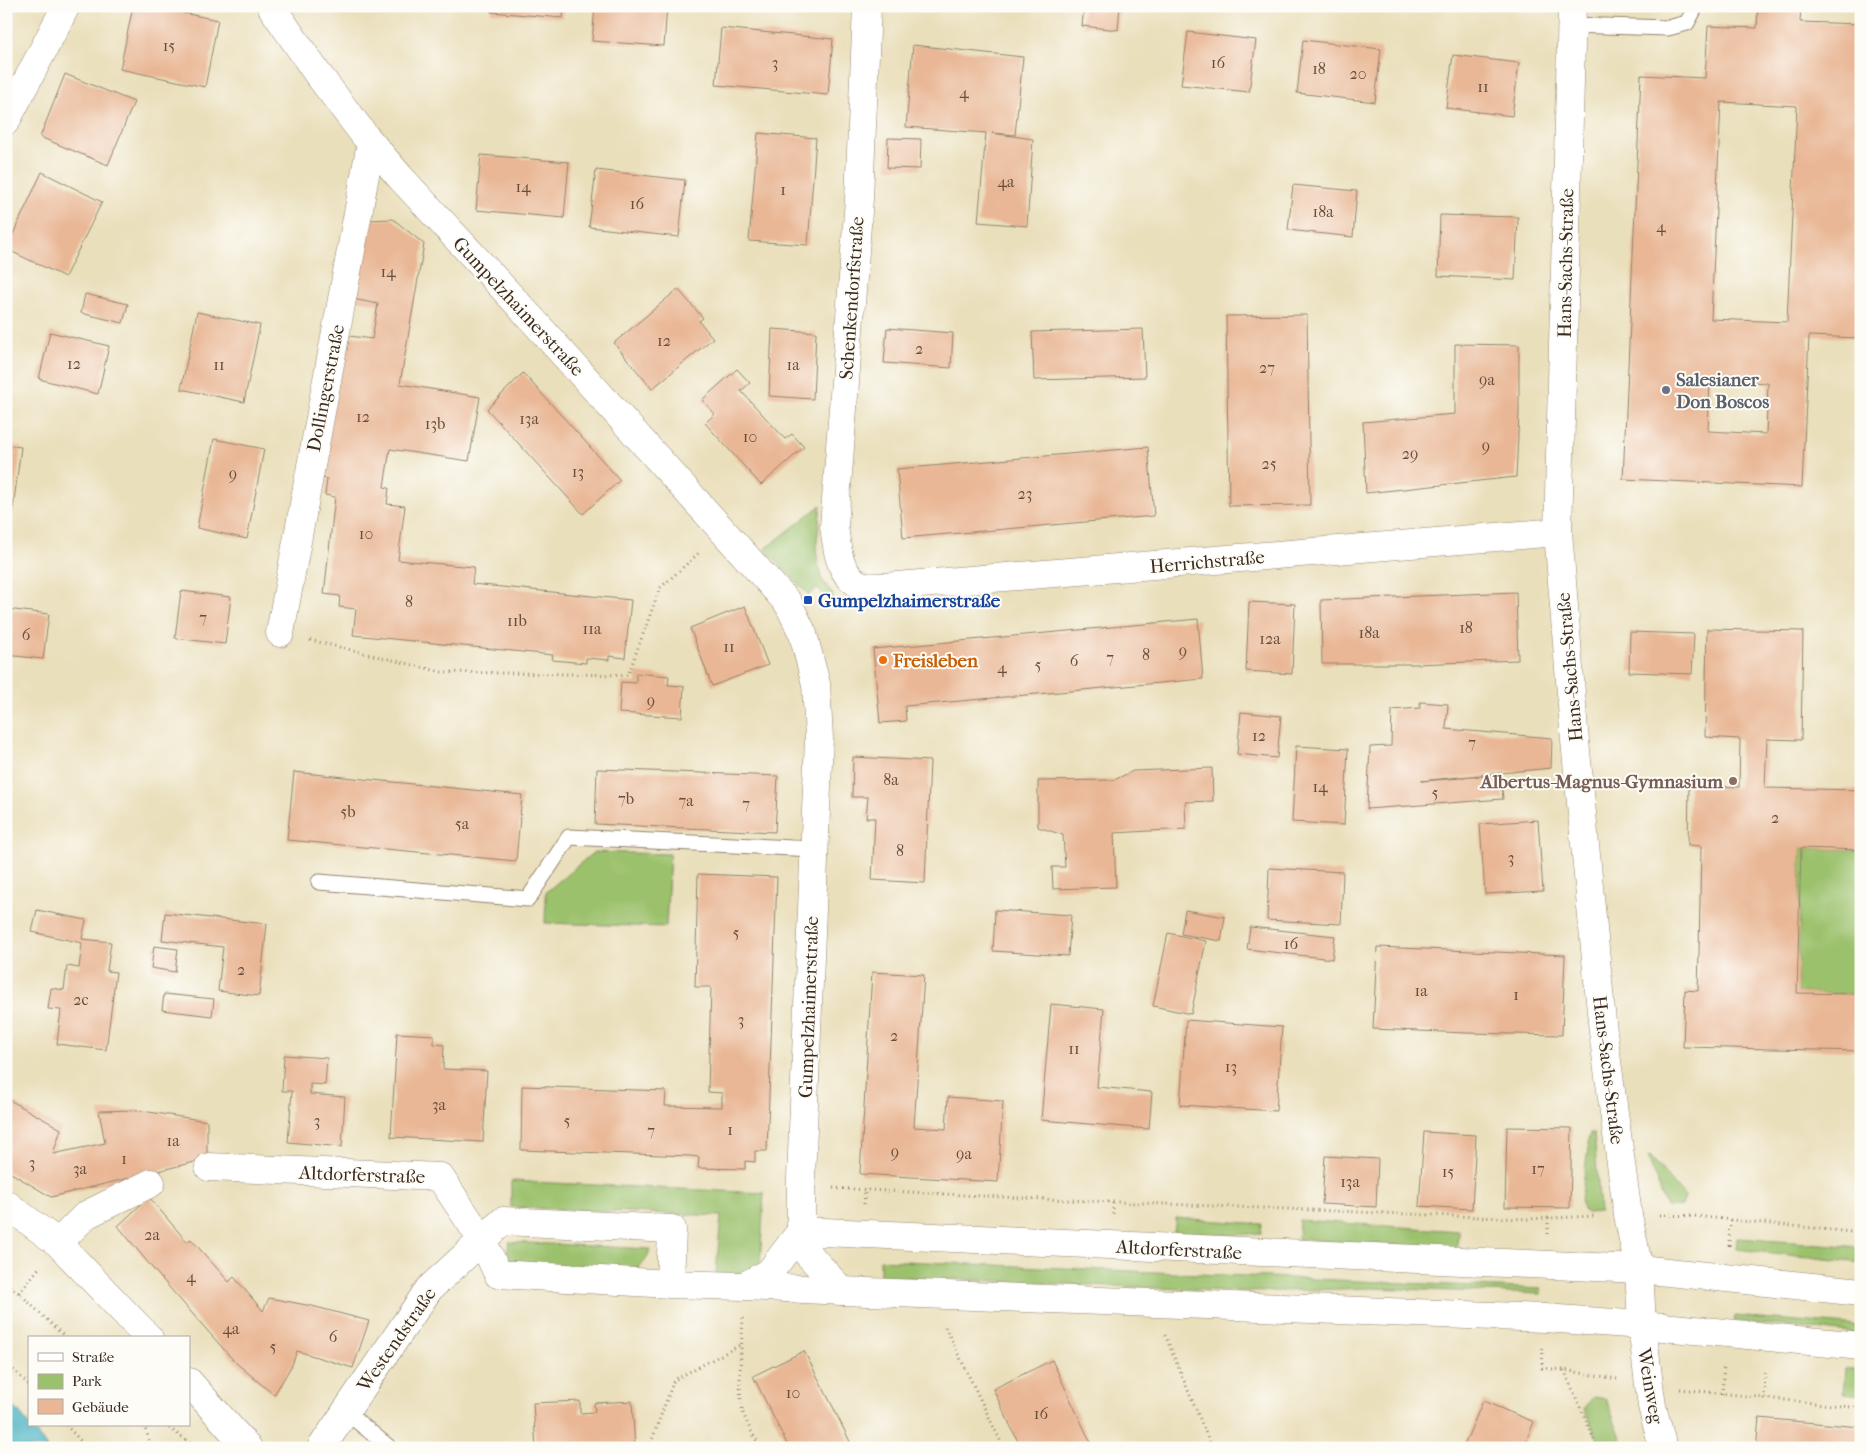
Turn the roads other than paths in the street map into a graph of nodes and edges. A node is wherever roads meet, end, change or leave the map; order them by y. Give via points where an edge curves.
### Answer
1 (66, 6) edge
2 (271, 6) edge
3 (867, 6) edge
4 (1696, 6) edge
5 (1571, 16) edge
6 (6, 121) edge
7 (371, 143) junction
8 (1558, 532) junction
9 (856, 583) joint
10 (280, 633) road end
11 (814, 849) junction
12 (319, 882) dead end
13 (209, 1167) dead end
14 (151, 1184) dead end
15 (6, 1204) edge
16 (801, 1231) junction
17 (482, 1240) junction
18 (58, 1243) junction
19 (1638, 1269) junction
20 (670, 1284) junction
21 (744, 1286) junction
22 (842, 1291) junction
23 (1861, 1292) edge
24 (1642, 1325) junction
25 (147, 1336) edge
26 (1861, 1346) edge
27 (190, 1383) edge
28 (346, 1412) junction
29 (248, 1448) edge
30 (321, 1448) edge
31 (390, 1448) edge
32 (1663, 1448) edge

1 - 6 street
2 - 7 street, Gumpelzhaimerstraße via 317,74
3 - 9 street, Schenkendorfstraße via 859,199 834,526 844,570
4 - 5 lane via 1687,23 1668,28
5 - 8 street, Hans-Sachs-Straße
7 - 10 street, Dollingerstraße
7 - 11 street, Gumpelzhaimerstraße via 788,603 803,634 816,684 819,738
8 - 9 street, Herrichstraße via 884,587
8 - 19 street, Hans-Sachs-Straße via 1603,1032
11 - 12 lane via 568,837 528,899
11 - 16 street, Gumpelzhaimerstraße
13 - 17 street, Altdorferstraße via 440,1177
14 - 18 street via 86,1215
15 - 18 street
16 - 19 street, Altdorferstraße
16 - 21 street, Altdorferstraße via 769,1273
16 - 22 street, Gumpelzhaimerstraße via 807,1253
17 - 20 street, Altdorferstraße via 498,1274
17 - 20 street via 503,1220 672,1229
17 - 28 street, Westendstraße via 429,1289
18 - 25 street
19 - 23 street, Altdorferstraße
19 - 24 street, Hans-Sachs-Straße
20 - 21 street, Altdorferstraße
21 - 22 street, Altdorferstraße
22 - 24 street, Altdorferstraße via 1537,1318
24 - 26 street, Altdorferstraße
24 - 32 street, Weinweg via 1652,1406
27 - 29 street
28 - 30 street, Westendstraße
28 - 31 lane

